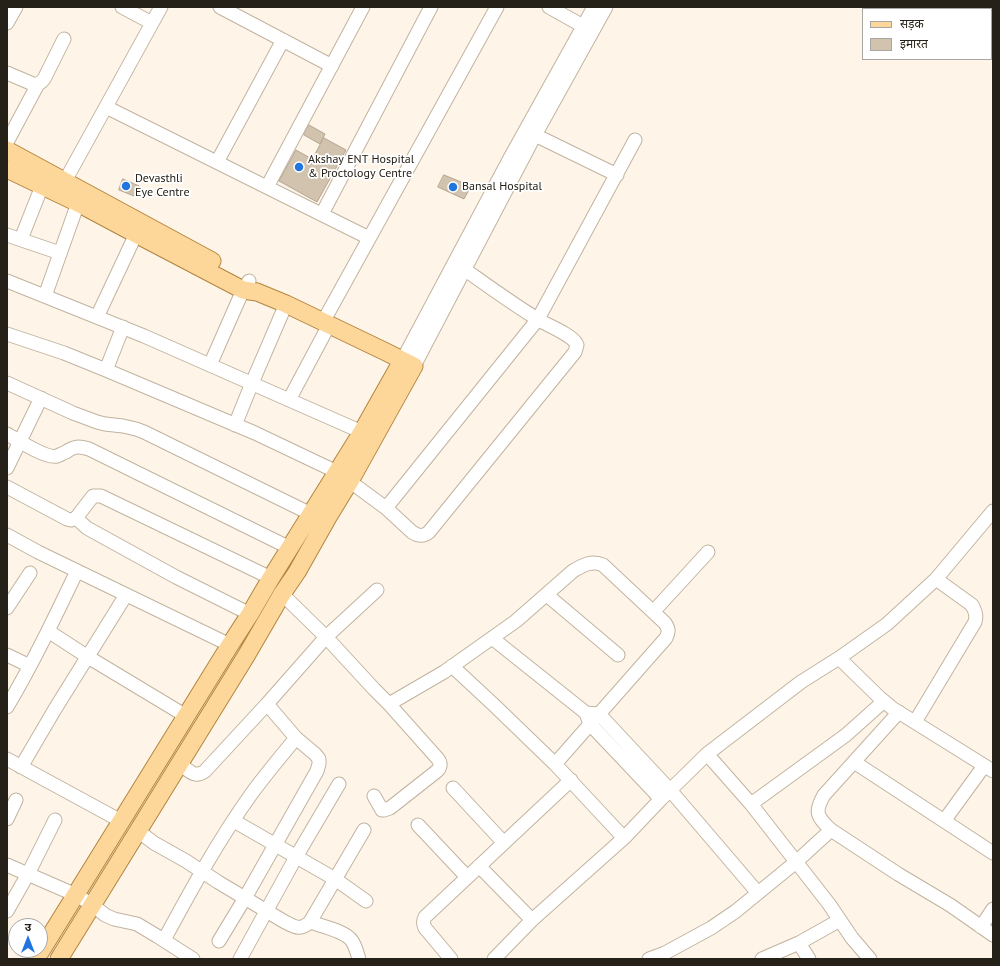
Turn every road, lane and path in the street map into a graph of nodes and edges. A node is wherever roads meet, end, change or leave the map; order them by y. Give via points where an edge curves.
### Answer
1 (16, 7) edge
2 (122, 7) edge
3 (161, 7) edge
4 (220, 7) edge
5 (363, 7) edge
6 (431, 7) edge
7 (497, 7) edge
8 (549, 7) edge
9 (594, 7) edge
10 (606, 7) edge
11 (7, 23) edge
12 (152, 23) junction
13 (583, 26) junction
14 (64, 39) dead end
15 (283, 40) junction
16 (332, 66) junction
17 (7, 72) edge
18 (38, 84) junction
19 (106, 107) junction
20 (535, 135) junction
21 (635, 140) dead end
22 (7, 142) edge
23 (7, 150) edge
24 (217, 162) junction
25 (7, 169) edge
26 (617, 175) junction
27 (65, 181) junction
28 (42, 186) junction
29 (267, 187) junction
30 (78, 203) junction
31 (322, 214) junction
32 (7, 234) edge
33 (136, 234) junction
34 (369, 238) junction
35 (21, 239) junction
36 (60, 252) junction
37 (464, 269) junction
38 (7, 280) edge
39 (250, 288) junction
40 (45, 296) junction
41 (286, 304) junction
42 (97, 317) junction
43 (538, 319) junction
44 (326, 323) junction
45 (123, 328) junction
46 (7, 334) edge
47 (408, 363) junction
48 (210, 365) junction
49 (106, 370) junction
50 (7, 383) edge
51 (252, 383) junction
52 (41, 398) junction
53 (289, 400) junction
54 (235, 425) junction
55 (362, 432) junction
56 (7, 434) edge
57 (20, 441) junction
58 (7, 468) edge
59 (343, 477) junction
60 (7, 487) edge
61 (386, 508) junction
62 (993, 511) edge
63 (311, 514) junction
64 (76, 518) junction
65 (7, 535) edge
66 (290, 548) junction
67 (708, 552) dead end
68 (77, 571) junction
69 (30, 573) dead end
70 (271, 578) junction
71 (936, 579) junction
72 (376, 590) dead end
73 (282, 594) junction
74 (126, 595) junction
75 (547, 595) junction
76 (7, 608) edge
77 (653, 612) junction
78 (250, 614) junction
79 (48, 631) junction
80 (326, 637) junction
81 (492, 638) junction
82 (230, 645) junction
83 (7, 655) edge
84 (618, 656) dead end
85 (88, 657) junction
86 (839, 658) junction
87 (30, 666) junction
88 (452, 666) junction
89 (387, 701) junction
90 (884, 701) junction
91 (267, 704) junction
92 (7, 707) edge
93 (899, 712) junction
94 (186, 716) junction
95 (592, 717) junction
96 (915, 722) junction
97 (296, 738) junction
98 (707, 754) junction
99 (7, 759) edge
100 (854, 762) junction
101 (180, 764) junction
102 (555, 764) junction
103 (21, 767) junction
104 (988, 769) edge
105 (571, 780) junction
106 (340, 784) dead end
107 (453, 788) dead end
108 (666, 794) junction
109 (374, 796) dead end
110 (16, 800) dead end
111 (751, 804) junction
112 (7, 819) edge
113 (55, 820) dead end
114 (121, 821) junction
115 (234, 821) junction
116 (944, 821) junction
117 (418, 825) dead end
118 (364, 830) dead end
119 (138, 831) junction
120 (824, 836) junction
121 (624, 838) junction
122 (504, 843) junction
123 (275, 845) junction
124 (993, 853) edge
125 (296, 857) junction
126 (796, 862) junction
127 (7, 865) edge
128 (479, 866) junction
129 (202, 871) junction
130 (28, 874) junction
131 (467, 878) junction
132 (335, 879) junction
133 (758, 893) junction
134 (76, 895) junction
135 (245, 898) junction
136 (366, 900) dead end
137 (93, 905) junction
138 (993, 909) edge
139 (267, 911) junction
140 (7, 912) edge
141 (532, 920) junction
142 (840, 920) junction
143 (310, 922) junction
144 (981, 926) junction
145 (993, 935) edge
146 (164, 940) junction
147 (219, 941) dead end
148 (799, 943) junction
149 (358, 954) edge
150 (36, 959) edge
151 (59, 959) edge
152 (193, 959) edge
153 (240, 959) edge
154 (451, 959) edge
155 (494, 959) edge
156 (649, 959) edge
157 (762, 959) edge
158 (809, 959) edge
159 (870, 959) edge

1 - 11 street
2 - 12 street
3 - 12 street
4 - 15 street
5 - 16 street
6 - 31 street
7 - 34 street
8 - 13 street
9 - 13 street
10 - 20 street
12 - 19 street
13 - 47 street via 486,203
14 - 18 street via 44,79
15 - 16 street
15 - 24 street
16 - 29 street
17 - 18 street
18 - 22 street
19 - 24 street
19 - 27 street
20 - 26 street
20 - 37 street
21 - 26 street
23 - 27 main road
24 - 29 street
25 - 28 main road
26 - 43 street
27 - 39 main road
28 - 30 main road
28 - 35 street
29 - 31 street
30 - 33 main road
30 - 36 street
31 - 34 street
32 - 35 street
33 - 39 main road
33 - 42 street
34 - 44 street
35 - 36 street
36 - 40 street
37 - 43 street
37 - 47 street
38 - 40 street
39 - 41 main road
39 - 48 street
40 - 42 street
41 - 44 main road
41 - 51 street
42 - 45 street
43 - 61 street
43 - 61 street via 576,342 575,352 429,532 416,535
44 - 47 main road
44 - 53 street
45 - 48 street
45 - 49 street
46 - 49 street
47 - 55 main road
47 - 59 main road
48 - 51 street
49 - 54 street
50 - 52 street
51 - 53 street
51 - 54 street
52 - 57 street
52 - 63 street via 97,422 144,432
53 - 55 street
54 - 59 street
55 - 59 main road
56 - 57 street
57 - 58 street
57 - 66 street via 51,456 57,456 74,447 89,448
59 - 61 street
59 - 63 main road
59 - 73 main road via 328,517
60 - 64 street via 68,519
62 - 71 street
63 - 66 main road
64 - 70 street via 91,498 101,496
64 - 78 street via 87,528
65 - 68 street
66 - 70 main road
67 - 77 street
68 - 74 street
68 - 79 street
69 - 76 street
70 - 78 main road
71 - 86 street via 887,624
71 - 96 street via 972,605 976,618
72 - 80 street
73 - 80 street
73 - 101 main road
74 - 82 street
74 - 85 street
75 - 77 street via 574,571 584,565 598,562
75 - 81 street
75 - 84 street
77 - 95 street via 665,623 668,630 666,638
78 - 82 main road
79 - 85 street
79 - 87 street
80 - 89 street
80 - 91 street
81 - 88 street
81 - 95 street
82 - 94 main road
83 - 87 street
85 - 94 street
85 - 103 street
86 - 90 street
86 - 98 street via 802,682
87 - 92 street
88 - 89 street
88 - 102 street
89 - 109 street via 438,758 440,765 437,771 387,810 382,810
90 - 93 street
90 - 111 street via 846,735
91 - 97 street
91 - 101 street via 202,774 192,774
93 - 96 street
93 - 100 street
94 - 114 main road
95 - 102 street
95 - 108 street
96 - 104 street
97 - 115 street via 252,793
97 - 123 street via 315,754 319,764 318,771
98 - 108 street
98 - 111 street
99 - 103 street
100 - 116 street
100 - 120 street via 820,802 818,814
101 - 119 main road
102 - 105 street
103 - 114 street
104 - 116 street
105 - 121 street
105 - 122 street
106 - 125 street
107 - 122 street
108 - 121 street
108 - 133 street
110 - 112 street
111 - 126 street
113 - 130 street
114 - 134 main road
115 - 123 street
115 - 129 street
116 - 124 street
117 - 131 street
118 - 132 street
119 - 129 street
119 - 137 main road
120 - 126 street
120 - 144 street via 898,874
121 - 141 street
122 - 128 street
123 - 125 street
123 - 135 street
125 - 132 street
125 - 139 street
126 - 133 street
126 - 142 street
127 - 130 street
128 - 131 street
128 - 141 street
129 - 135 street
129 - 146 street
130 - 134 street
130 - 140 street
131 - 154 street via 423,921 424,928
132 - 136 street
132 - 143 street
133 - 156 street via 711,928
134 - 137 street
134 - 150 main road
135 - 139 street
135 - 147 street
137 - 146 street via 105,915 137,924
137 - 151 main road
138 - 144 street
139 - 143 street via 297,928
139 - 153 street
141 - 155 street
142 - 148 street
142 - 159 street
143 - 149 street via 340,932 352,940
144 - 145 street
146 - 152 street
148 - 157 street
148 - 158 street

